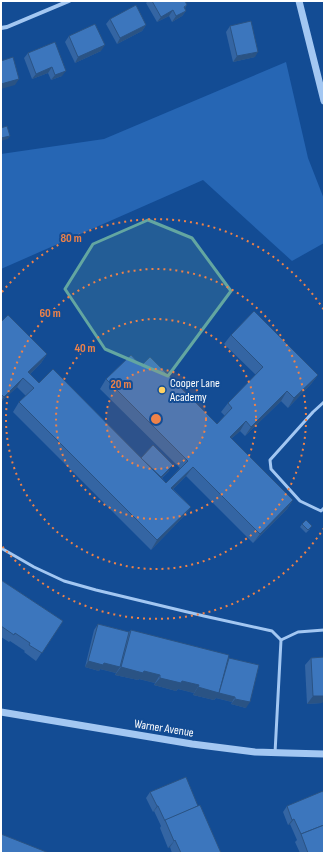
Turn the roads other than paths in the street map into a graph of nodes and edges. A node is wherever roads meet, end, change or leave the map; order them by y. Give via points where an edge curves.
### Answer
1 (68, 1) edge
2 (299, 1) edge
3 (1, 28) edge
4 (324, 101) edge
5 (324, 402) edge
6 (323, 509) edge
7 (1, 548) edge
8 (324, 630) edge
9 (281, 640) junction
10 (1, 712) edge
11 (275, 753) junction
12 (324, 754) edge

1 - 3 street
2 - 4 street
5 - 6 lane via 270,460 271,469 300,501
7 - 9 lane via 64,581 272,631
8 - 9 lane via 298,632
9 - 11 lane
10 - 11 street, Warner Avenue via 192,744
11 - 12 street, Warner Avenue

